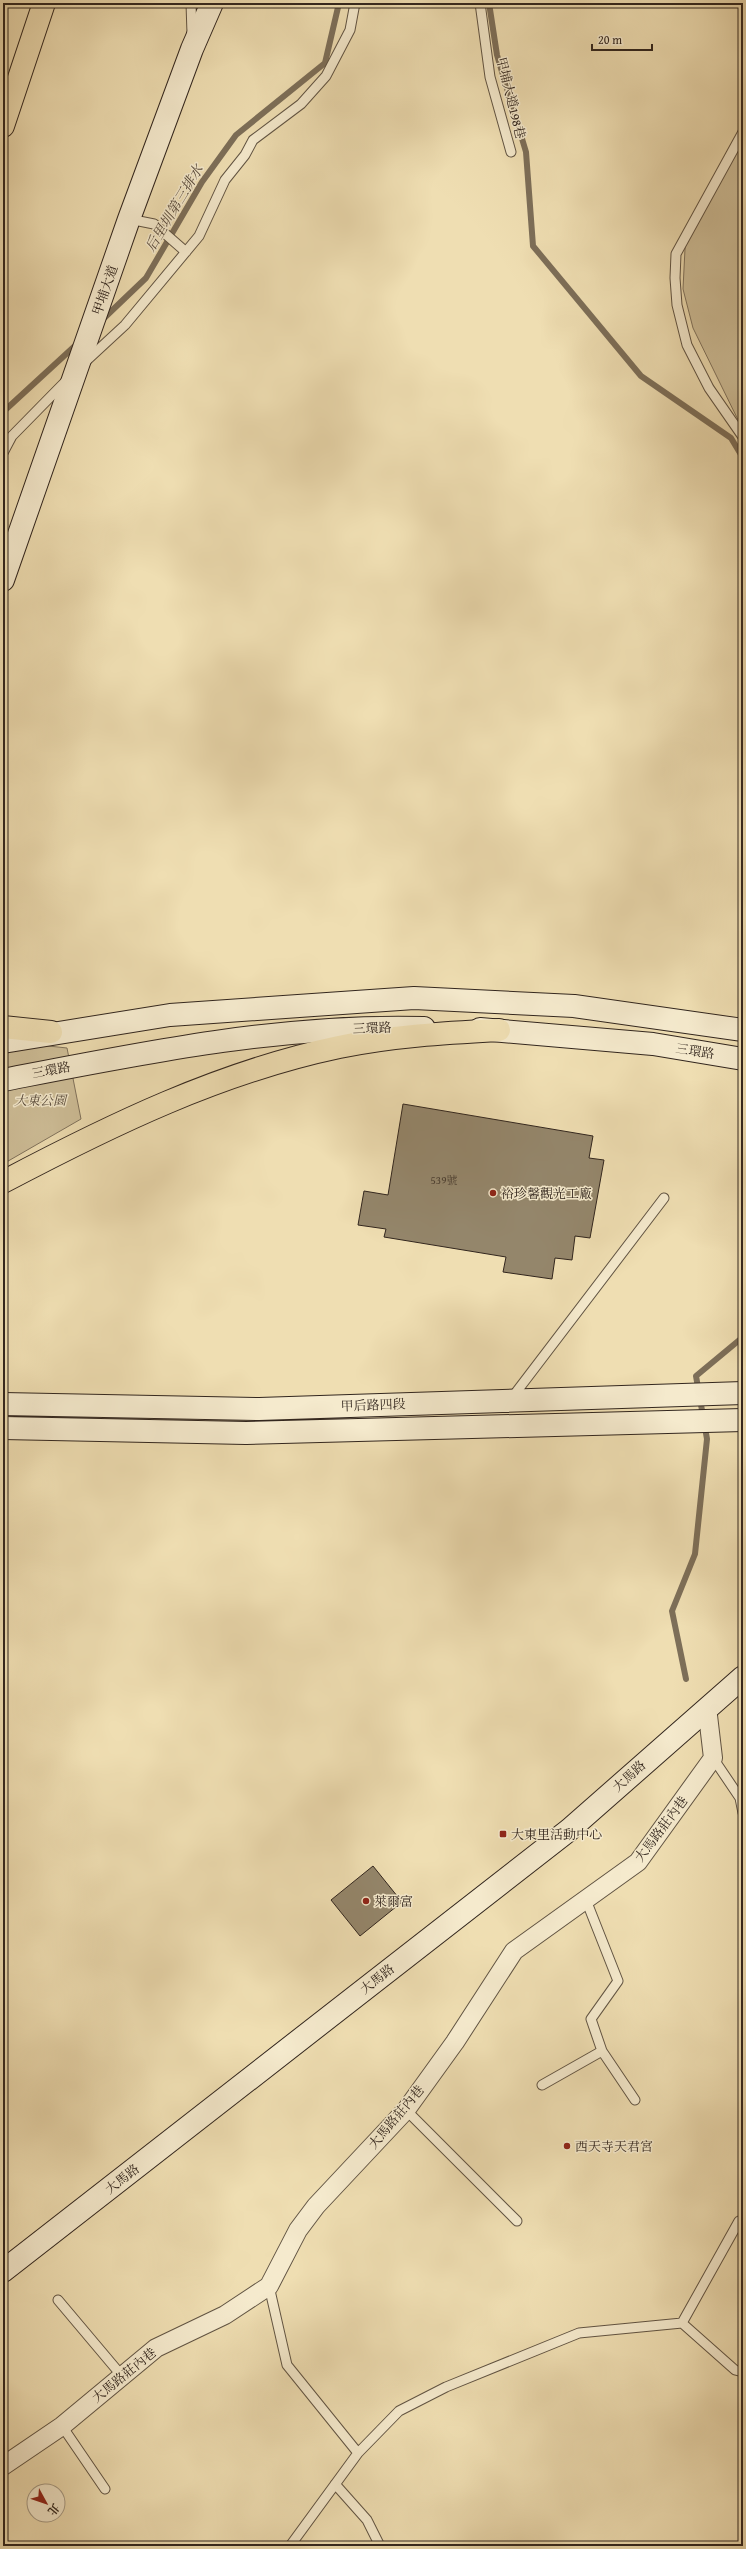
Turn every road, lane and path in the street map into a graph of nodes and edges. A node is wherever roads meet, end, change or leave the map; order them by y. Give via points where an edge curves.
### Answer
1 (44, 3) edge
2 (191, 3) edge
3 (212, 3) edge
4 (355, 3) edge
5 (480, 3) edge
6 (192, 49) junction
7 (3, 126) edge
8 (743, 132) edge
9 (511, 152) dead end
10 (130, 218) junction
11 (186, 252) junction
12 (80, 360) junction
13 (743, 438) edge
14 (3, 454) edge
15 (3, 580) edge
16 (3, 1028) edge
17 (499, 1030) junction
18 (743, 1030) edge
19 (51, 1032) junction
20 (3, 1042) edge
21 (743, 1059) edge
22 (3, 1080) edge
23 (3, 1182) edge
24 (664, 1198) dead end
25 (743, 1393) edge
26 (510, 1401) junction
27 (3, 1404) edge
28 (743, 1420) edge
29 (3, 1428) edge
30 (743, 1677) edge
31 (707, 1707) junction
32 (713, 1758) junction
33 (743, 1813) edge
34 (586, 1900) junction
35 (602, 2050) junction
36 (542, 2085) dead end
37 (635, 2100) dead end
38 (406, 2110) junction
39 (517, 2221) dead end
40 (739, 2221) dead end
41 (3, 2271) edge
42 (269, 2286) junction
43 (58, 2300) dead end
44 (682, 2324) junction
45 (743, 2372) edge
46 (122, 2376) junction
47 (62, 2426) junction
48 (358, 2453) junction
49 (3, 2466) edge
50 (336, 2484) junction
51 (105, 2490) dead end
52 (290, 2546) edge
53 (380, 2546) edge

1 - 7 highway
2 - 6 lane
3 - 6 street, 甲埔大道
4 - 11 lane via 350,30 326,76 301,104 253,140 245,155 225,180 199,236
5 - 9 lane, 甲埔大道198巷 via 490,77
6 - 10 street, 甲埔大道
8 - 13 lane via 676,254 675,278 687,345 709,388
10 - 11 lane via 154,224
10 - 12 street, 甲埔大道
11 - 12 lane via 125,325
12 - 14 lane via 12,436
12 - 15 street, 甲埔大道
16 - 19 highway
17 - 21 street, 三環路 via 653,1044
17 - 22 street, 三環路 via 386,1027 277,1034 157,1050
17 - 23 highway via 424,1034 340,1047 251,1070 168,1101 100,1132
18 - 19 street via 574,1006 414,998 170,1015
19 - 20 street
24 - 26 lane
25 - 26 street, 甲后路四段
26 - 27 street, 甲后路四段 via 259,1409
28 - 29 street, 甲后路四段 via 246,1432
30 - 31 street, 大馬路
31 - 32 street
31 - 41 street, 大馬路 via 569,1830
32 - 33 lane via 740,1798
32 - 34 street, 大馬路莊內巷 via 638,1862
34 - 35 lane via 618,1981 591,2019
34 - 38 street, 大馬路莊內巷 via 514,1951 455,2042
35 - 36 lane
35 - 37 lane
38 - 39 lane
38 - 42 street, 大馬路莊內巷 via 316,2206 298,2230
40 - 44 lane
42 - 46 street, 大馬路莊內巷 via 225,2315 156,2348
42 - 48 lane via 287,2365
43 - 46 lane
44 - 45 lane via 736,2370
44 - 48 lane via 579,2333 446,2387 399,2411
46 - 47 street, 大馬路莊內巷
47 - 49 street, 大馬路莊內巷
47 - 51 lane
48 - 50 lane
50 - 52 lane
50 - 53 lane via 367,2520

